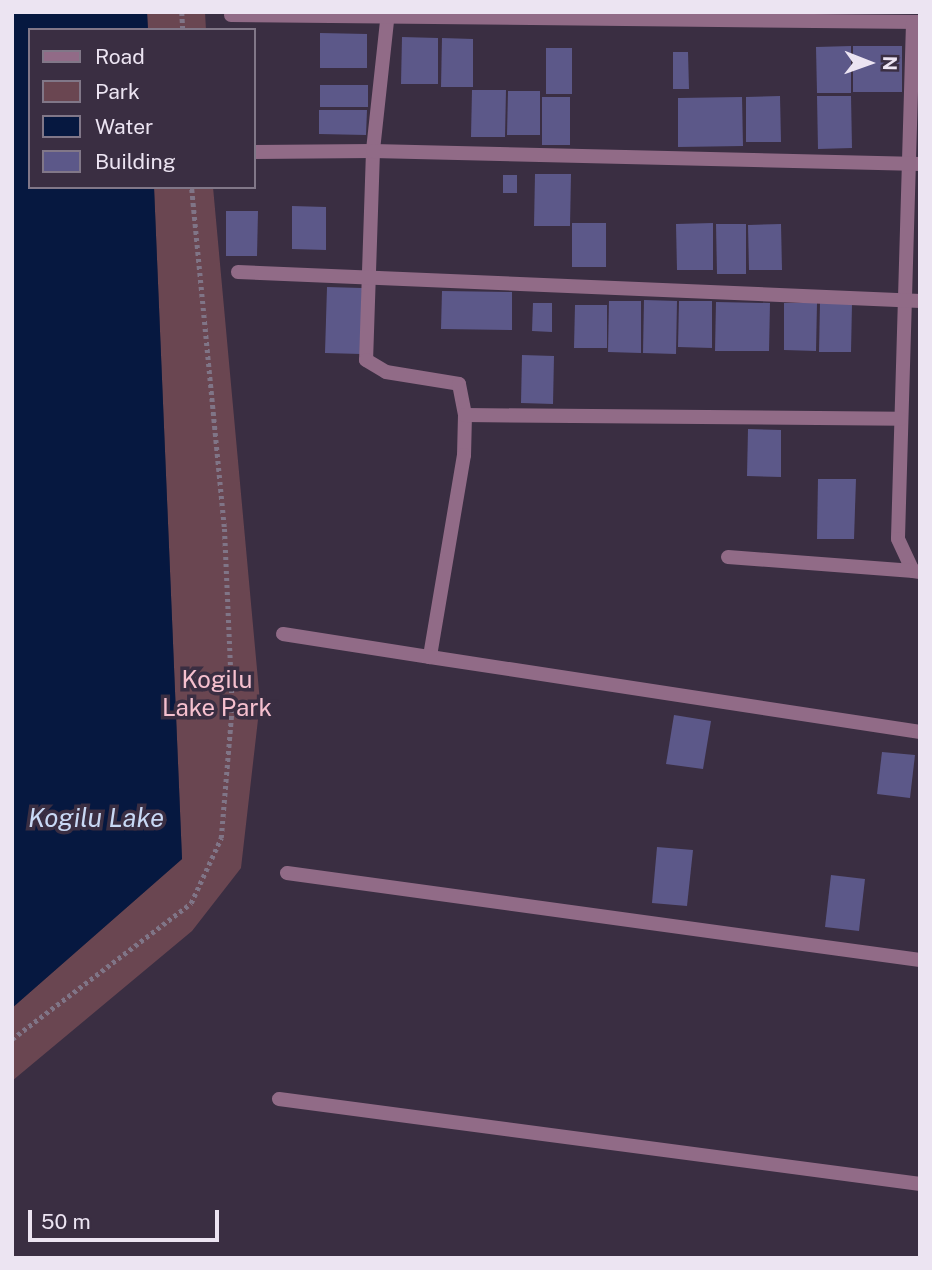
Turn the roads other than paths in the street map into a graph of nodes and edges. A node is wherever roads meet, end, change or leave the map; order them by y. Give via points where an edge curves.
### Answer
1 (388, 14) edge
2 (231, 15) dead end
3 (916, 23) edge
4 (373, 151) junction
5 (256, 152) edge
6 (913, 164) edge
7 (238, 272) dead end
8 (368, 275) junction
9 (904, 301) junction
10 (920, 301) edge
11 (465, 415) junction
12 (901, 419) junction
13 (728, 557) dead end
14 (916, 572) edge
15 (283, 634) dead end
16 (430, 657) junction
17 (920, 732) edge
18 (287, 873) dead end
19 (920, 960) edge
20 (279, 1099) dead end
21 (920, 1184) edge

1 - 2 street
1 - 3 street
1 - 4 street
3 - 6 street
4 - 5 street
4 - 6 street
4 - 8 street
6 - 9 street
7 - 8 street
8 - 9 street
8 - 11 street via 366,360 386,372 459,384
9 - 10 street
9 - 12 street
11 - 12 street
11 - 16 street via 464,455
12 - 14 street via 898,539
13 - 14 street
15 - 16 street
16 - 17 street
18 - 19 street
20 - 21 street

